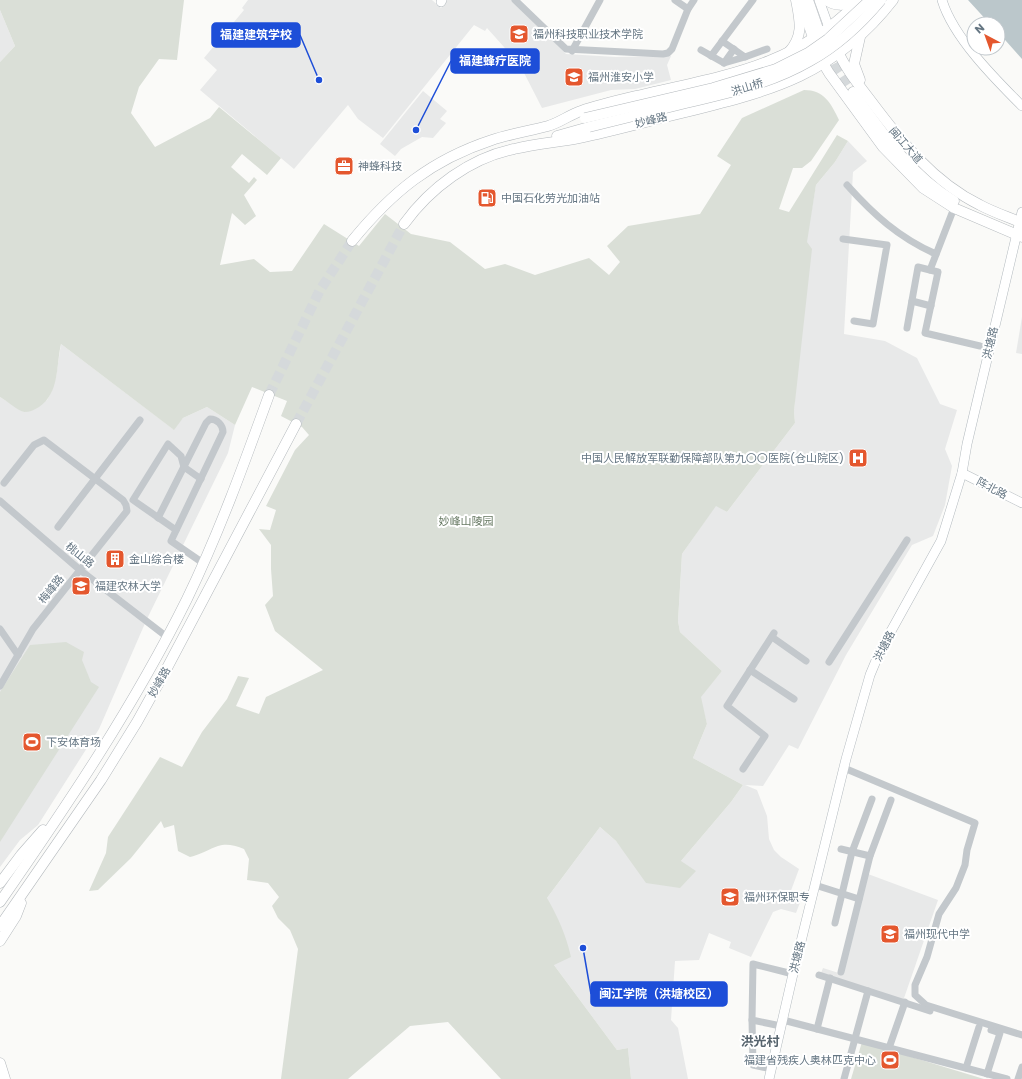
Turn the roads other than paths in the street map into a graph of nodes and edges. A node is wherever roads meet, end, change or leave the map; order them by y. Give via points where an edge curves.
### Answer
1 (515, 0) edge
2 (600, 0) edge
3 (675, 0) edge
4 (694, 0) edge
5 (753, 0) edge
6 (796, 0) edge
7 (799, 0) edge
8 (810, 0) edge
9 (819, 0) edge
10 (826, 0) edge
11 (854, 0) edge
12 (860, 0) edge
13 (870, 0) edge
14 (881, 0) edge
15 (893, 0) edge
16 (942, 0) edge
17 (688, 9) junction
18 (822, 28) junction
19 (860, 37) junction
20 (813, 39) junction
21 (722, 41) junction
22 (734, 49) junction
23 (767, 49) dead end
24 (701, 50) dead end
25 (572, 51) junction
26 (788, 53) junction
27 (838, 53) junction
28 (711, 56) junction
29 (745, 57) junction
30 (823, 63) junction
31 (724, 64) junction
32 (871, 101) junction
33 (1022, 106) edge
34 (587, 122) junction
35 (549, 126) junction
36 (513, 149) junction
37 (847, 185) dead end
38 (979, 205) junction
39 (954, 208) junction
40 (1021, 219) edge
41 (989, 223) junction
42 (404, 224) tunnel mouth
43 (1019, 235) edge
44 (843, 239) dead end
45 (352, 241) tunnel mouth
46 (936, 254) junction
47 (930, 270) junction
48 (912, 301) junction
49 (931, 306) junction
50 (854, 321) dead end
51 (907, 328) dead end
52 (980, 346) dead end
53 (269, 395) tunnel mouth
54 (140, 420) dead end
55 (296, 424) tunnel mouth
56 (184, 467) junction
57 (962, 473) junction
58 (201, 479) junction
59 (94, 480) junction
60 (4, 483) dead end
61 (0, 501) edge
62 (1022, 503) edge
63 (158, 518) junction
64 (58, 527) dead end
65 (176, 530) junction
66 (907, 540) dead end
67 (203, 563) junction
68 (80, 570) junction
69 (0, 629) edge
70 (167, 637) junction
71 (18, 655) junction
72 (806, 661) dead end
73 (829, 662) dead end
74 (750, 670) junction
75 (0, 686) edge
76 (794, 700) dead end
77 (844, 768) junction
78 (743, 769) dead end
79 (872, 800) dead end
80 (891, 800) dead end
81 (60, 813) junction
82 (842, 849) dead end
83 (852, 852) junction
84 (870, 856) junction
85 (0, 883) edge
86 (815, 885) junction
87 (24, 891) junction
88 (842, 894) junction
89 (859, 899) junction
90 (0, 902) edge
91 (835, 923) dead end
92 (0, 926) edge
93 (0, 941) edge
94 (841, 972) dead end
95 (793, 974) junction
96 (819, 975) dead end
97 (830, 978) junction
98 (868, 991) junction
99 (904, 1002) junction
100 (752, 1020) junction
101 (782, 1023) junction
102 (980, 1026) junction
103 (817, 1029) junction
104 (1022, 1035) edge
105 (855, 1039) junction
106 (889, 1048) junction
107 (0, 1063) edge
108 (1022, 1067) edge
109 (966, 1068) junction
110 (772, 1069) junction
111 (987, 1074) junction
112 (5, 1079) edge
113 (769, 1079) edge
114 (844, 1079) edge
115 (1007, 1079) edge
116 (1018, 1079) edge

1 - 25 street via 563,48
2 - 25 street
3 - 17 street
4 - 17 street
5 - 21 street
6 - 26 main road via 801,29 798,40
7 - 20 street
8 - 18 main road, 闽江大道
9 - 18 street
10 - 11 main road via 839,5
12 - 18 main road
13 - 34 main road, bridge via 828,39 808,53 776,69
14 - 34 main road, 洪山桥, bridge via 858,25 830,48 782,75 730,92
15 - 19 main road, 妙峰路
16 - 33 street via 960,35
17 - 25 street via 668,54
18 - 20 main road
18 - 27 main road, 闽江大道
19 - 27 main road, 妙峰路
19 - 32 main road via 855,69
20 - 26 main road
20 - 30 main road
21 - 22 street
21 - 28 street
22 - 29 street
22 - 31 street
23 - 29 street
24 - 28 street
26 - 35 main road via 762,65 727,75 588,109
27 - 30 main road, 妙峰路
27 - 32 main road, 闽江大道
28 - 31 street
29 - 31 street
30 - 36 main road, 妙峰路 via 789,82 736,100 579,138
30 - 39 main road via 839,88 894,159 923,188
32 - 38 main road, 闽江大道 via 923,164 947,185
34 - 35 main road
34 - 36 main road
35 - 45 main road via 482,144 431,167 390,199
36 - 42 main road, 妙峰路 via 476,162 457,174 424,200
37 - 46 street via 892,230
38 - 40 main road, 闽江大道
38 - 41 main road via 948,193 925,176 854,91 892,145 916,172 946,196
39 - 41 main road
39 - 46 street
40 - 43 street, 洪塘路
41 - 43 main road
43 - 57 street, 洪塘路
44 - 50 street via 887,245 873,324
46 - 47 street
47 - 48 street via 918,267
47 - 49 street via 938,272
48 - 49 street
48 - 51 street
49 - 52 street via 925,333
53 - 67 main road, 妙峰路
54 - 59 street
55 - 87 main road, 妙峰路 via 137,722 101,780
56 - 58 street
56 - 58 street via 208,420 212,418 219,422 223,432
56 - 63 street
56 - 63 street via 181,456 168,444 133,500
57 - 62 street, 阵北路
57 - 77 street, 洪塘路 via 938,550 876,658
58 - 65 street
59 - 60 street via 42,440 34,445
59 - 64 street
59 - 68 street, 梅峰路 via 123,500 127,511
61 - 68 street, 桃山路
63 - 65 street
65 - 67 street via 171,541
66 - 73 street
67 - 70 main road, 妙峰路
68 - 70 street, 桃山路
68 - 71 street, 梅峰路 via 33,629
69 - 71 street
70 - 81 main road, 妙峰路 via 118,725
71 - 75 street, 梅峰路
72 - 74 street via 773,635
74 - 76 street
74 - 78 street via 727,706 765,736
77 - 86 street, 洪塘路
77 - 104 street via 975,823 965,864 956,888 939,914 915,995 926,1005
79 - 83 street
80 - 84 street
81 - 85 main road via 31,843
81 - 90 main road, 妙峰路
82 - 83 street
83 - 84 street
83 - 88 street
84 - 89 street
86 - 88 street
86 - 95 street, 洪塘路
87 - 92 main road, 妙峰路
87 - 93 main road via 16,916
88 - 89 street
88 - 91 street
89 - 94 street
95 - 100 street via 753,964
95 - 101 street, 洪塘路
96 - 97 street
97 - 98 street
97 - 103 street
98 - 99 street
98 - 105 street
99 - 102 street
99 - 106 street
100 - 101 street
100 - 110 street via 753,1065
101 - 103 street
101 - 110 street, 洪塘路
102 - 109 street
102 - 111 street via 1000,1033
103 - 105 street
105 - 106 street
105 - 114 street
106 - 109 street
107 - 112 main road
108 - 116 street
109 - 111 street
110 - 113 street, 洪塘路
111 - 115 street

